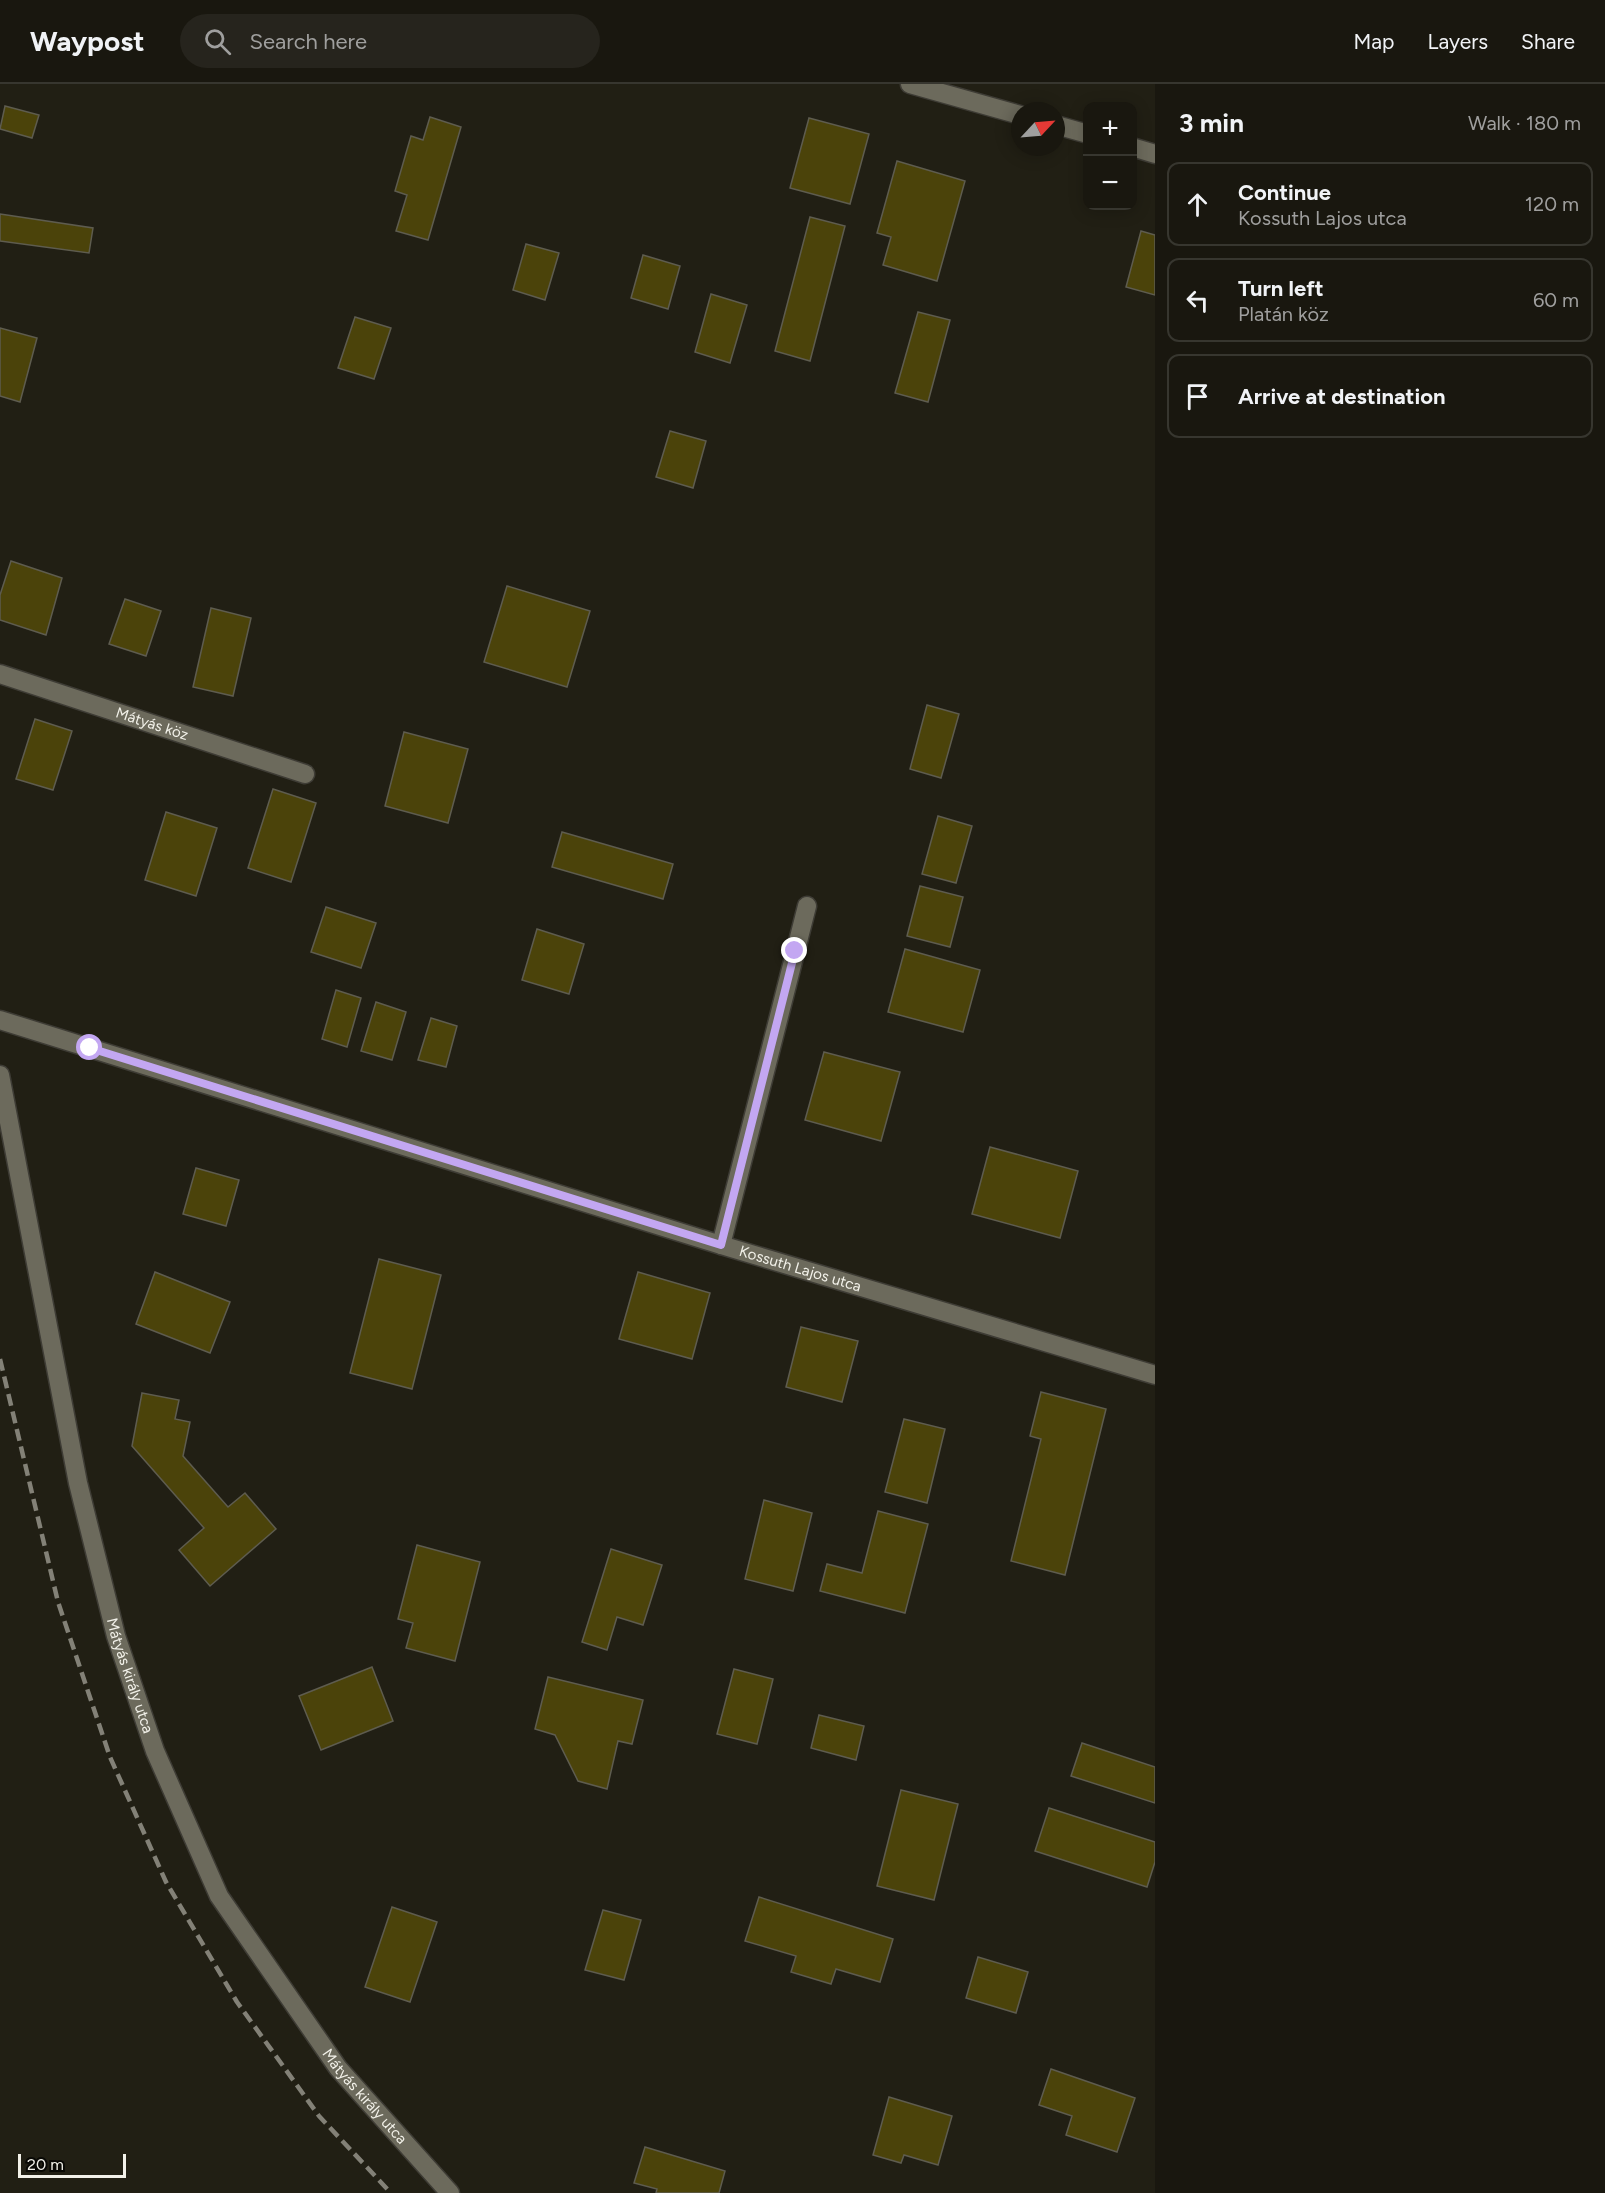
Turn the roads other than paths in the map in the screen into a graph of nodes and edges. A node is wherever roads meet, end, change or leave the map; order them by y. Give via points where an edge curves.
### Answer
1 (910, 84) edge
2 (1011, 112) edge
3 (1065, 128) edge
4 (1083, 133) edge
5 (1137, 149) edge
6 (1155, 154) edge
7 (0, 674) edge
8 (305, 774) dead end
9 (807, 906) dead end
10 (0, 1020) edge
11 (0, 1075) edge
12 (721, 1245) junction
13 (1155, 1375) edge
14 (450, 2193) edge

1 - 2 street
3 - 4 street
5 - 6 street
7 - 8 street, Mátyás köz
9 - 12 street
10 - 12 street, Kossuth Lajos utca
11 - 14 street, Mátyás király utca via 78,1484 116,1636 155,1750 219,1896 338,2068
12 - 13 street, Kossuth Lajos utca

